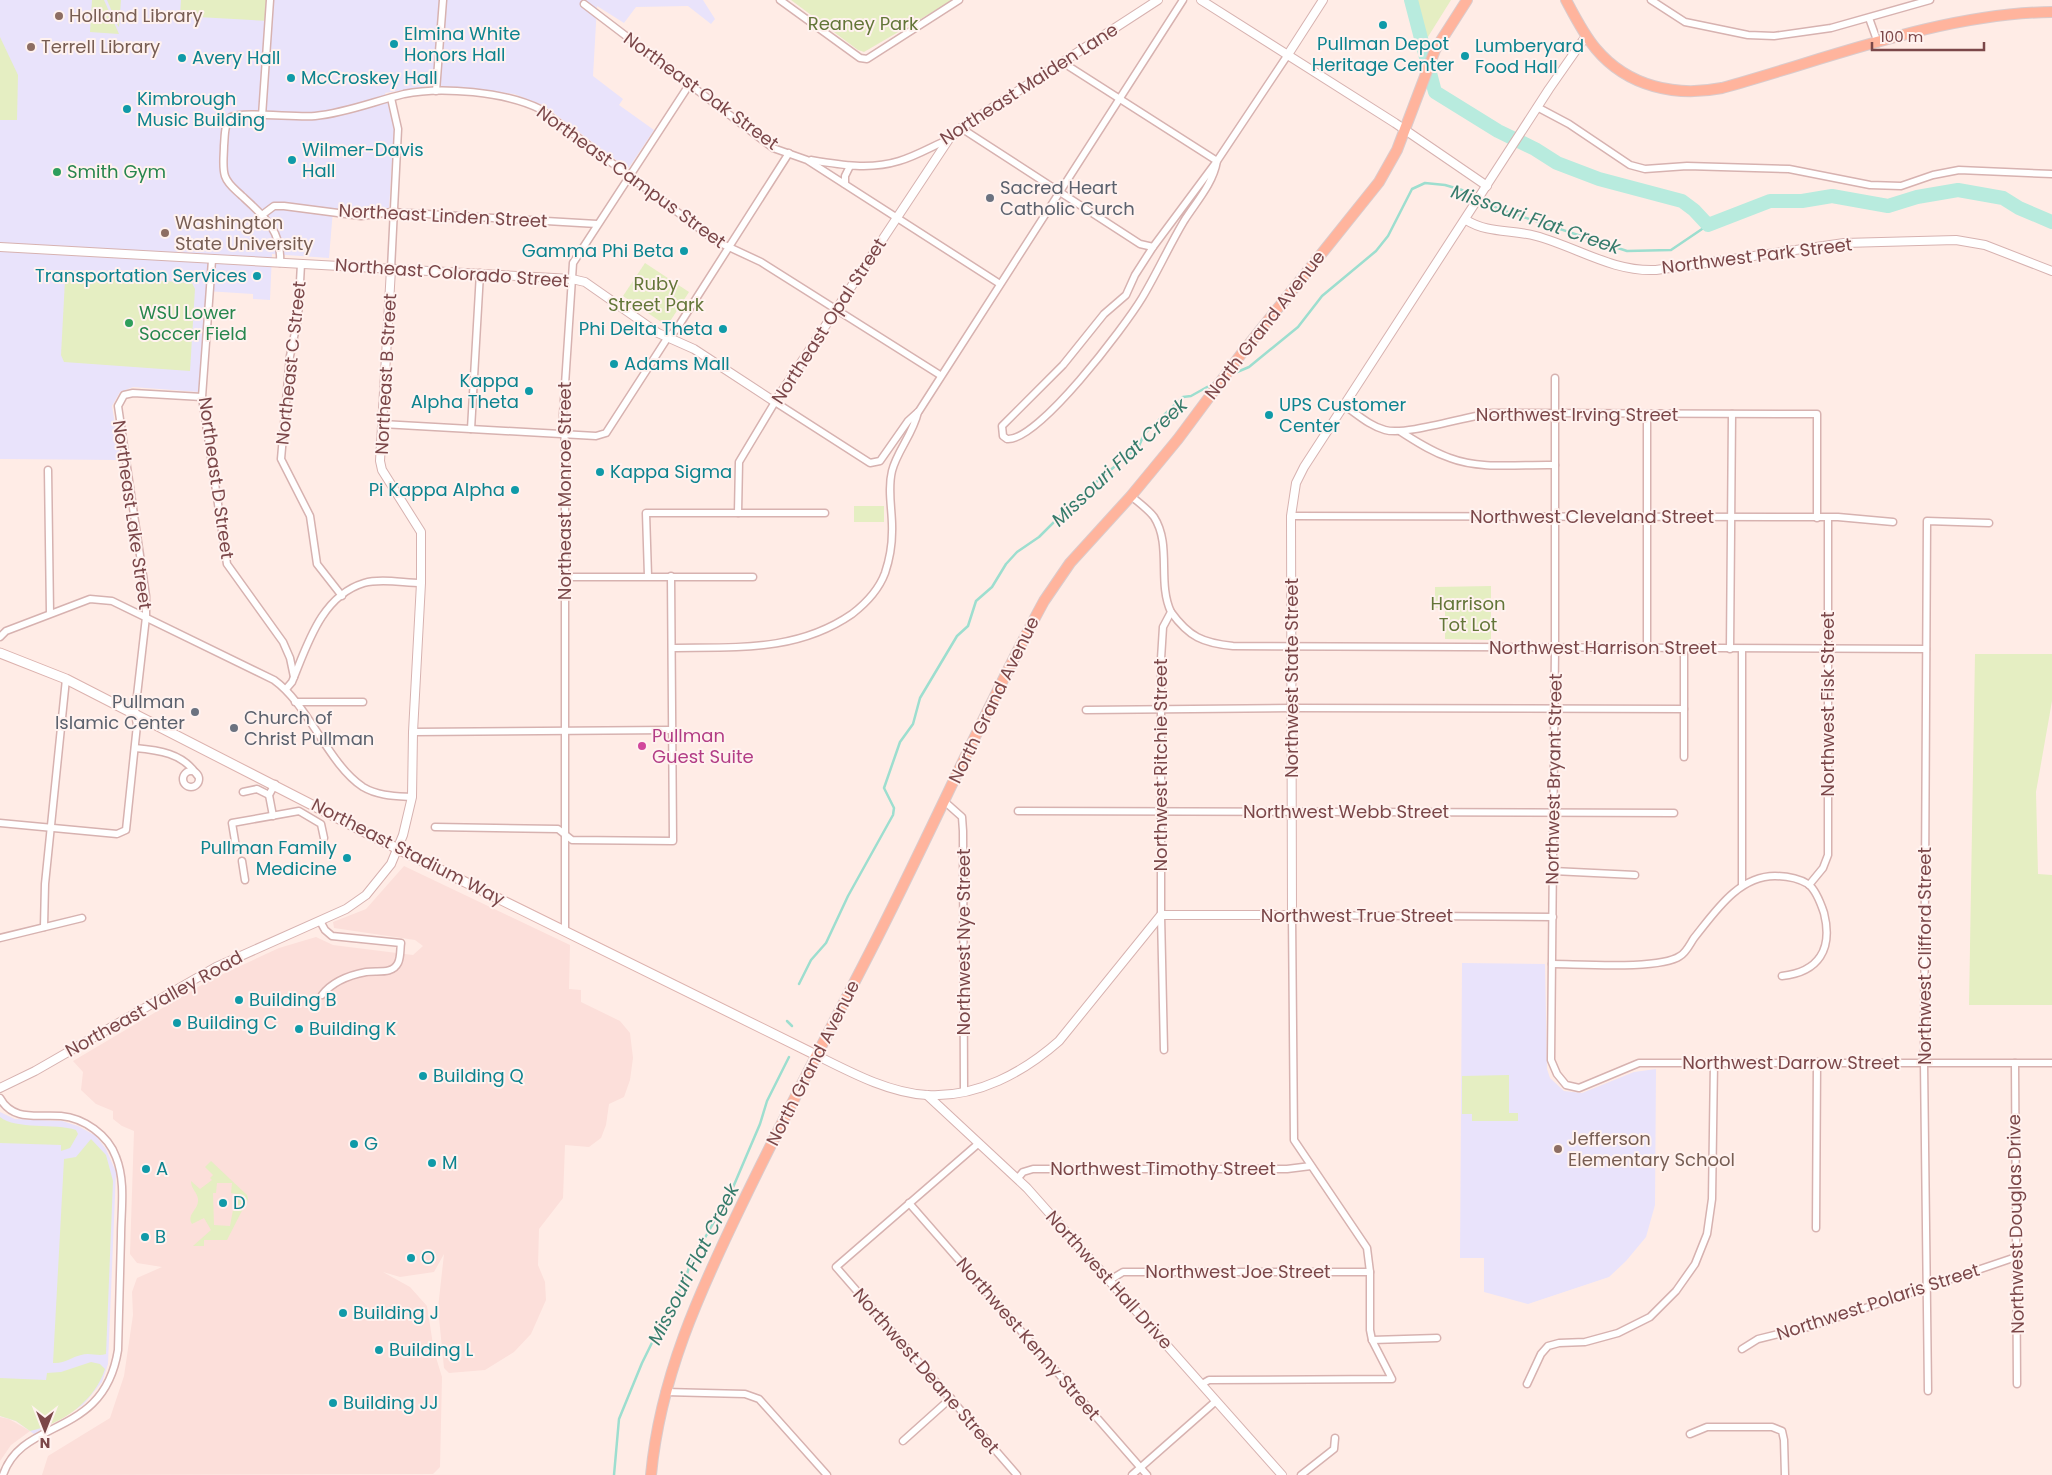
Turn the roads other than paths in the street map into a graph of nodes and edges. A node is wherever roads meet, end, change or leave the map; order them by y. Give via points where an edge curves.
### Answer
1 (270, 0) edge
2 (443, 0) edge
3 (780, 0) edge
4 (959, 0) edge
5 (1158, 0) edge
6 (1183, 0) edge
7 (1200, 0) edge
8 (1323, 0) edge
9 (1467, 0) edge
10 (1566, 0) edge
11 (1652, 0) edge
12 (1930, 0) edge
13 (584, 4) dead end
14 (2052, 12) edge
15 (1869, 18) junction
16 (1586, 36) junction
17 (1878, 43) junction
18 (1287, 56) junction
19 (1062, 62) junction
20 (689, 85) junction
21 (436, 91) junction
22 (391, 98) junction
23 (1119, 100) junction
24 (1537, 107) junction
25 (262, 116) junction
26 (961, 128) junction
27 (1404, 132) junction
28 (949, 139) junction
29 (789, 153) junction
30 (807, 160) junction
31 (1217, 161) junction
32 (850, 166) junction
33 (2052, 174) edge
34 (628, 176) junction
35 (845, 184) junction
36 (1485, 189) junction
37 (1059, 192) junction
38 (392, 212) junction
39 (262, 215) junction
40 (896, 218) junction
41 (1466, 220) junction
42 (597, 224) junction
43 (0, 247) edge
44 (729, 248) junction
45 (1153, 248) junction
46 (212, 260) junction
47 (280, 263) junction
48 (302, 264) junction
49 (391, 269) junction
50 (2052, 271) edge
51 (480, 273) junction
52 (572, 280) junction
53 (1000, 284) junction
54 (837, 310) junction
55 (668, 337) junction
56 (940, 375) junction
57 (1555, 378) dead end
58 (202, 397) junction
59 (776, 402) junction
60 (1345, 406) junction
61 (918, 411) junction
62 (1555, 414) junction
63 (1732, 414) junction
64 (1647, 415) junction
65 (382, 424) junction
66 (471, 429) junction
67 (1402, 432) junction
68 (562, 434) junction
69 (1555, 465) junction
70 (48, 470) dead end
71 (1131, 496) junction
72 (825, 512) dead end
73 (738, 513) junction
74 (1291, 516) junction
75 (1556, 516) junction
76 (1731, 517) junction
77 (1646, 518) junction
78 (1817, 518) junction
79 (1828, 518) junction
80 (1893, 522) dead end
81 (1989, 523) dead end
82 (564, 576) junction
83 (648, 576) junction
84 (671, 576) junction
85 (753, 577) dead end
86 (421, 583) junction
87 (342, 596) junction
88 (1171, 612) junction
89 (50, 613) junction
90 (146, 617) junction
91 (0, 637) edge
92 (1292, 646) junction
93 (672, 648) junction
94 (1555, 648) junction
95 (1647, 648) junction
96 (1684, 648) junction
97 (1730, 649) junction
98 (1742, 649) junction
99 (1828, 649) junction
100 (1926, 649) junction
101 (0, 653) edge
102 (294, 677) junction
103 (66, 679) junction
104 (286, 689) junction
105 (296, 702) junction
106 (363, 702) dead end
107 (1162, 708) junction
108 (1292, 708) junction
109 (1684, 709) junction
110 (1086, 710) dead end
111 (1555, 710) junction
112 (135, 713) junction
113 (671, 730) junction
114 (565, 731) junction
115 (413, 732) junction
116 (135, 748) junction
117 (1684, 757) dead end
118 (197, 775) dead end
119 (275, 784) junction
120 (243, 792) dead end
121 (269, 795) junction
122 (412, 797) junction
123 (944, 801) junction
124 (1018, 811) dead end
125 (1293, 811) junction
126 (1162, 812) junction
127 (1553, 813) junction
128 (1674, 813) dead end
129 (272, 816) junction
130 (0, 823) edge
131 (436, 827) dead end
132 (52, 828) junction
133 (565, 836) junction
134 (324, 838) dead end
135 (236, 847) dead end
136 (398, 849) junction
137 (242, 861) dead end
138 (1553, 872) junction
139 (1635, 875) dead end
140 (245, 880) dead end
141 (1742, 885) junction
142 (1809, 885) junction
143 (1161, 915) junction
144 (1292, 915) junction
145 (1553, 916) junction
146 (82, 918) dead end
147 (320, 921) junction
148 (44, 927) junction
149 (565, 931) junction
150 (0, 938) edge
151 (1552, 964) junction
152 (1782, 976) dead end
153 (322, 995) dead end
154 (1164, 1050) dead end
155 (816, 1055) junction
156 (1551, 1060) joint
157 (1714, 1062) junction
158 (1817, 1062) junction
159 (1924, 1063) junction
160 (2014, 1063) junction
161 (2052, 1063) edge
162 (0, 1088) edge
163 (964, 1090) junction
164 (927, 1095) junction
165 (0, 1098) edge
166 (979, 1143) junction
167 (1310, 1166) junction
168 (1018, 1178) junction
169 (909, 1203) junction
170 (1816, 1228) dead end
171 (2016, 1257) junction
172 (1370, 1272) junction
173 (1110, 1280) junction
174 (1928, 1287) junction
175 (1437, 1338) dead end
176 (1372, 1340) junction
177 (1742, 1349) dead end
178 (1202, 1384) junction
179 (1527, 1384) dead end
180 (2018, 1384) dead end
181 (1928, 1391) dead end
182 (665, 1392) junction
183 (951, 1398) junction
184 (1216, 1401) junction
185 (1690, 1434) dead end
186 (1335, 1438) dead end
187 (903, 1441) dead end
188 (1140, 1468) junction
189 (1014, 1474) edge
190 (3, 1475) edge
191 (651, 1475) edge
192 (827, 1475) edge
193 (1132, 1475) edge
194 (1147, 1475) edge
195 (1282, 1475) edge
196 (1300, 1475) edge
197 (1785, 1475) edge

1 - 25 street
2 - 21 street
3 - 4 street via 860,58 872,56
5 - 19 street, Northeast Maiden Lane
6 - 23 street
7 - 18 street
8 - 18 street
9 - 27 main road, North Grand Avenue via 1435,50
10 - 16 main road
11 - 15 street via 1685,22 1748,35 1805,33
12 - 15 street
13 - 20 street, Northeast Oak Street
14 - 17 main road via 1984,17
15 - 17 street
16 - 17 main road via 1604,59 1631,78 1679,91 1722,88
16 - 24 street, Northwest State Street
18 - 27 street
18 - 31 street
19 - 23 street
19 - 26 street, Northeast Maiden Lane
20 - 29 street, Northeast Oak Street via 773,148
20 - 34 street, Northeast Monroe Street
21 - 22 street, Northeast Campus Street
21 - 34 street, Northeast Campus Street via 493,96 531,105
22 - 25 street, Northeast Campus Street via 314,116
22 - 38 street, Northeast B Street via 398,129
23 - 31 street
23 - 37 street
24 - 33 street via 1569,124 1630,165 1644,169 1687,166 1789,169 1870,185 1901,186 1958,170
24 - 36 street, Northwest State Street
25 - 39 street, Northeast Campus Street via 231,117 226,126 223,170 230,186
26 - 28 street, Northeast Maiden Lane
26 - 37 street
27 - 36 street
27 - 71 main road, North Grand Avenue via 1378,182
28 - 32 street, Northeast Maiden Lane via 901,161
28 - 40 street, Northeast Opal Street
29 - 30 street, Northeast Oak Street
29 - 44 street
30 - 32 street, Northeast Maiden Lane
30 - 35 street, Northeast Oak Street
31 - 45 street
31 - 45 street via 1214,175 1141,299 1066,397 1024,435 1007,439 1003,436 1002,426 1063,365 1104,314 1126,295
32 - 35 street
34 - 42 street, Northeast Monroe Street
34 - 44 street, Northeast Campus Street via 716,242
35 - 40 street, Northeast Oak Street
36 - 41 street, Northwest State Street
37 - 45 street via 1140,244
37 - 53 street
38 - 39 street, Northeast Linden Street via 361,216 274,206
38 - 42 street, Northeast Linden Street
38 - 49 street, Northeast B Street
39 - 47 street via 281,246
40 - 53 street, Northeast Oak Street
40 - 54 street, Northeast Opal Street
41 - 50 street, Northwest Park Street via 1487,230 1532,235 1622,267 1642,270 1844,243 1956,240 1985,246
41 - 60 street, Northwest State Street
42 - 52 street, Northeast Monroe Street via 573,263
43 - 46 street, Northeast Colorado Street
44 - 54 street, Northeast Campus Street via 761,262
44 - 55 street via 676,330
46 - 47 street, Northeast Colorado Street
46 - 58 street, Northeast D Street
47 - 48 street, Northeast Colorado Street
48 - 49 street, Northeast Colorado Street
48 - 87 street, Northeast C Street via 281,459 310,516 317,564
49 - 51 street, Northeast Colorado Street
49 - 65 street, Northeast B Street
51 - 52 street, Northeast Colorado Street
51 - 66 street
52 - 55 street, Northeast Colorado Street via 585,282
52 - 68 street, Northeast Monroe Street
53 - 56 street
54 - 56 street, Northeast Campus Street
54 - 59 street, Northeast Opal Street
55 - 59 street, Northeast Colorado Street via 694,349
55 - 68 street via 606,433 596,436
56 - 61 street
57 - 62 street, Northwest Bryant Street
58 - 90 street, Northeast Lake Street via 133,392 124,395 118,406 146,596
58 - 102 street, Northeast D Street via 227,564 283,642
59 - 61 street, Northeast Colorado Street via 870,463 880,461
59 - 73 street, Northeast Opal Street via 739,462
60 - 67 street, Northwest Irving Street via 1373,425 1387,431
60 - 74 street, Northwest State Street via 1296,483
61 - 93 street via 916,422 892,471 892,533 885,574 858,610 834,627 792,641 762,646
62 - 64 street, Northwest Irving Street
62 - 67 street, Northwest Irving Street via 1471,415
62 - 69 street, Northwest Bryant Street
63 - 64 street, Northwest Irving Street
63 - 76 street
63 - 78 street, Northwest Irving Street via 1817,414
64 - 77 street
65 - 66 street
65 - 86 street, Northeast B Street via 382,470 421,532
66 - 68 street
67 - 69 street via 1451,459 1477,464
68 - 82 street, Northeast Monroe Street via 565,444
69 - 75 street, Northwest Bryant Street
70 - 89 street
71 - 88 street via 1153,516 1160,530 1165,599
71 - 123 main road, North Grand Avenue via 1070,563 1044,601
72 - 73 street
73 - 83 street via 646,512
74 - 75 street, Northwest Cleveland Street
74 - 92 street, Northwest State Street
75 - 77 street, Northwest Cleveland Street
75 - 94 street, Northwest Bryant Street
76 - 77 street, Northwest Cleveland Street
76 - 78 street, Northwest Cleveland Street
76 - 97 street
77 - 95 street
78 - 79 street, Northwest Cleveland Street
79 - 80 street, Northwest Cleveland Street
79 - 99 street, Northwest Fisk Street
81 - 100 street, Northwest Clifford Street via 1927,521
82 - 83 street
82 - 114 street, Northeast Monroe Street
83 - 84 street
84 - 85 street
84 - 93 street
86 - 87 street via 365,583
86 - 115 street, Northeast B Street
87 - 102 street via 317,621
88 - 92 street, Northwest Harrison Street via 1191,634 1209,643
88 - 107 street, Northwest Ritchie Street via 1163,628
89 - 90 street via 90,599 102,599
89 - 91 street via 6,631
90 - 104 street via 268,676
90 - 112 street, Northeast Lake Street
92 - 94 street, Northwest Harrison Street
92 - 108 street, Northwest State Street
93 - 113 street
94 - 95 street, Northwest Harrison Street
94 - 111 street, Northwest Bryant Street
95 - 96 street, Northwest Harrison Street
96 - 97 street, Northwest Harrison Street
96 - 109 street
97 - 98 street, Northwest Harrison Street
98 - 99 street, Northwest Harrison Street
98 - 141 street
99 - 100 street, Northwest Harrison Street
99 - 142 street, Northwest Fisk Street via 1828,855 1823,868
100 - 159 street, Northwest Clifford Street
101 - 103 main road, Northeast Stadium Way
102 - 104 street
103 - 112 main road, Northeast Stadium Way
103 - 132 street
104 - 105 street
105 - 106 street
105 - 122 street via 358,783 379,794
107 - 108 street
107 - 110 street
107 - 126 street, Northwest Ritchie Street
108 - 111 street
108 - 125 street, Northwest State Street
109 - 111 street
109 - 117 street
111 - 127 street, Northwest Bryant Street
112 - 116 street, Northeast Lake Street
112 - 119 main road, Northeast Stadium Way
113 - 114 street
113 - 133 street via 673,842 572,840
114 - 115 street
114 - 133 street, Northeast Monroe Street
115 - 122 street, Northeast B Street
116 - 118 street via 172,755 188,763
116 - 132 street, Northeast Lake Street via 124,833
119 - 121 street
119 - 136 main road, Northeast Stadium Way
120 - 121 street via 257,789
121 - 129 street
122 - 136 street, Northeast B Street
123 - 155 main road, North Grand Avenue
123 - 163 street, Northwest Nye Street via 962,817 963,831
124 - 126 street, Northwest Webb Street
125 - 126 street, Northwest Webb Street
125 - 127 street, Northwest Webb Street
125 - 144 street, Northwest State Street
126 - 143 street, Northwest Ritchie Street
127 - 128 street, Northwest Webb Street
127 - 138 street, Northwest Bryant Street
129 - 134 street via 302,812 322,825
129 - 135 street via 232,822
130 - 132 street
131 - 133 street via 558,829
132 - 148 street
133 - 149 street, Northeast Monroe Street
136 - 147 street, Northeast Valley Road via 384,874 366,895
136 - 149 main road, Northeast Stadium Way
137 - 140 street
138 - 139 street
138 - 145 street, Northwest Bryant Street
141 - 142 street via 1774,876 1794,878
141 - 151 street via 1680,956 1659,963
142 - 152 street via 1822,905 1827,925 1827,946 1817,962 1799,974
143 - 144 street, Northwest True Street
143 - 154 street, Northwest Ritchie Street
143 - 163 street via 1060,1041 1015,1074
144 - 145 street, Northwest True Street
144 - 167 street, Northwest State Street via 1294,1140
145 - 151 street, Northwest Bryant Street
146 - 148 street
147 - 153 street via 332,936 400,943 399,960 393,968 365,972 334,983
147 - 162 street, Northeast Valley Road via 216,967
148 - 150 street
149 - 155 main road, Northeast Stadium Way
151 - 156 street, Northwest Bryant Street
155 - 164 street via 883,1085
155 - 182 main road, North Grand Avenue via 697,1299
156 - 157 street, Northwest Darrow Street via 1566,1085 1579,1088 1640,1064
157 - 158 street, Northwest Darrow Street
157 - 179 street via 1712,1199 1707,1234 1695,1264 1676,1291 1650,1316 1618,1334 1548,1346
158 - 159 street, Northwest Darrow Street
158 - 170 street
159 - 160 street, Northwest Darrow Street
159 - 174 street, Northwest Clifford Street
160 - 161 street, Northwest Darrow Street
160 - 171 street, Northwest Douglas Drive
163 - 164 street
164 - 166 street, Northwest Hall Drive
165 - 190 street via 5,1106 18,1114 64,1116 91,1127 106,1140 115,1154 122,1184 118,1350 111,1376 92,1405 79,1416 26,1444 10,1458
166 - 168 street, Northwest Hall Drive
166 - 169 street
167 - 168 street, Northwest Timothy Street via 1033,1169 1023,1172
167 - 172 street, Northwest State Street via 1367,1248
168 - 173 street, Northwest Hall Drive
169 - 183 street, Northwest Deane Street via 836,1267
169 - 188 street, Northwest Kenny Street
171 - 174 street, Northwest Polaris Street
171 - 180 street, Northwest Douglas Drive
172 - 173 street, Northwest Joe Street via 1122,1272
172 - 176 street, Northwest State Street
173 - 178 street, Northwest Hall Drive
174 - 177 street, Northwest Polaris Street via 1812,1326 1758,1339
174 - 181 street, Northwest Clifford Street
175 - 176 street
176 - 178 street, Northwest State Street via 1392,1379 1209,1380
178 - 184 street, Northwest Hall Drive
182 - 191 main road, North Grand Avenue via 653,1447
182 - 192 street via 744,1394 759,1399
183 - 187 street
183 - 189 street, Northwest Deane Street
184 - 188 street
184 - 195 street, Northwest Hall Drive
185 - 197 street via 1707,1427 1772,1427 1782,1431
186 - 196 street via 1334,1449
188 - 193 street
188 - 194 street, Northwest Kenny Street

